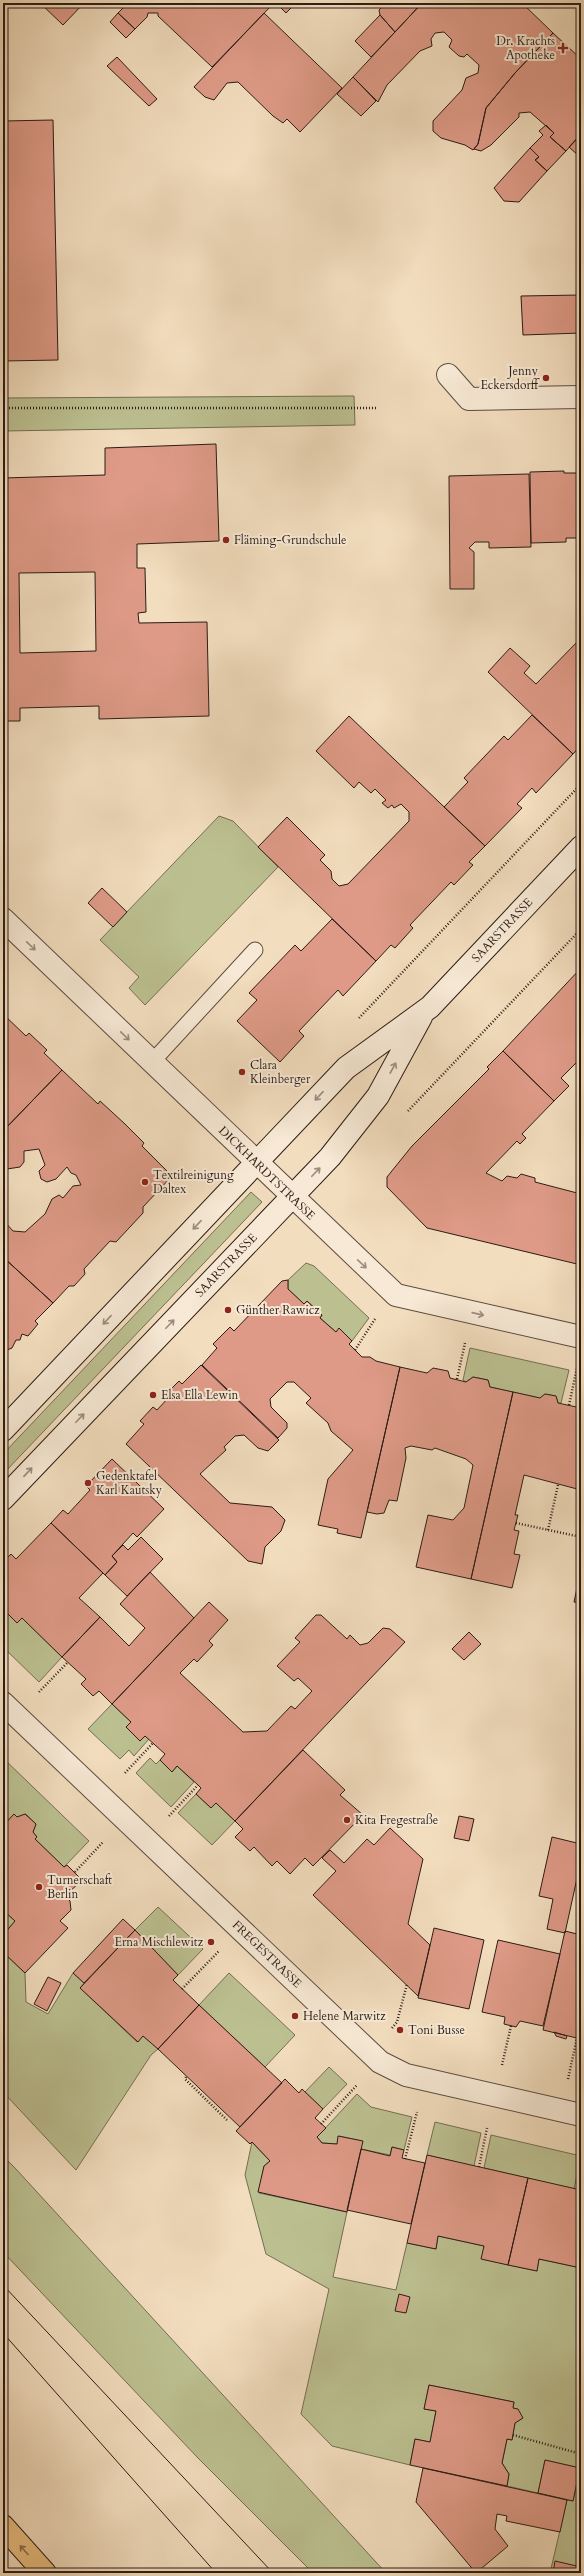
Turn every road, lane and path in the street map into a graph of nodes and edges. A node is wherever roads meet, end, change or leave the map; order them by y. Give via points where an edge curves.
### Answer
1 (448, 376) dead end
2 (581, 397) edge
3 (3, 408) edge
4 (378, 408) dead end
5 (581, 784) edge
6 (581, 846) edge
7 (3, 919) edge
8 (581, 929) edge
9 (255, 950) dead end
10 (423, 1013) junction
11 (356, 1021) dead end
12 (152, 1062) junction
13 (403, 1116) dead end
14 (256, 1162) junction
15 (292, 1197) junction
16 (376, 1317) dead end
17 (581, 1337) edge
18 (466, 1342) dead end
19 (355, 1350) dead end
20 (578, 1366) dead end
21 (457, 1379) dead end
22 (569, 1405) dead end
23 (3, 1430) edge
24 (558, 1485) dead end
25 (3, 1499) edge
26 (516, 1523) dead end
27 (548, 1530) junction
28 (581, 1537) edge
29 (68, 1662) dead end
30 (40, 1692) dead end
31 (3, 1703) edge
32 (153, 1743) dead end
33 (125, 1773) dead end
34 (198, 1785) dead end
35 (169, 1816) dead end
36 (104, 1841) dead end
37 (75, 1872) dead end
38 (219, 1950) dead end
39 (406, 1984) dead end
40 (182, 1989) dead end
41 (510, 2026) dead end
42 (392, 2028) dead end
43 (577, 2038) dead end
44 (502, 2065) dead end
45 (186, 2077) dead end
46 (568, 2080) dead end
47 (359, 2083) dead end
48 (416, 2112) dead end
49 (581, 2115) edge
50 (227, 2120) dead end
51 (321, 2124) dead end
52 (488, 2128) dead end
53 (406, 2159) dead end
54 (479, 2167) dead end
55 (581, 2184) edge
56 (580, 2190) dead end
57 (513, 2435) dead end
58 (581, 2454) edge
59 (3, 2526) edge
60 (45, 2573) edge

1 - 2 street via 469,399
3 - 4 path
5 - 11 path
6 - 10 street, SAARSTRASSE
7 -> 12 street, DICKHARDTSTRASSE
8 - 13 path
9 - 12 lane
10 -> 14 street, SAARSTRASSE via 346,1068
15 -> 10 street, SAARSTRASSE via 330,1157 378,1096
12 - 14 street, DICKHARDTSTRASSE
14 - 15 street, DICKHARDTSTRASSE
14 -> 23 street, SAARSTRASSE
15 -> 17 street, DICKHARDTSTRASSE via 396,1296
25 -> 15 street, SAARSTRASSE
16 - 19 path
18 - 21 path
20 - 22 path
24 - 27 path
26 - 27 path
27 - 28 path
29 - 30 path
31 - 49 street, FREGESTRASSE via 380,2062 406,2075
32 - 33 path
34 - 35 path
36 - 37 path
38 - 40 path
39 - 42 path via 397,2022
41 - 44 path
43 - 46 path
45 - 50 path via 185,2079
47 - 51 path
48 - 53 path
52 - 54 path
55 - 56 path
57 - 58 path
60 -> 59 highway

